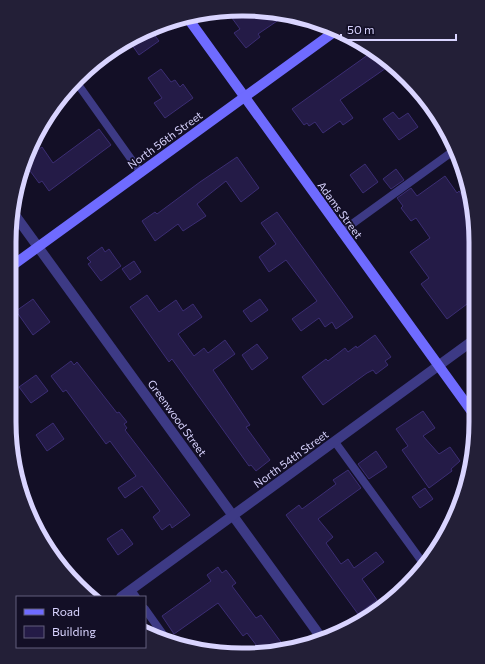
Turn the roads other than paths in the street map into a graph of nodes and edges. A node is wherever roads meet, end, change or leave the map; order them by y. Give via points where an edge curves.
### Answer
1 (191, 22) edge
2 (331, 34) edge
3 (79, 86) edge
4 (244, 97) junction
5 (451, 153) edge
6 (141, 172) junction
7 (17, 218) edge
8 (341, 232) junction
9 (38, 248) junction
10 (16, 263) edge
11 (469, 344) edge
12 (439, 366) junction
13 (469, 408) edge
14 (335, 442) junction
15 (233, 516) junction
16 (421, 560) edge
17 (134, 593) edge
18 (124, 596) edge
19 (146, 610) edge
20 (162, 633) edge
21 (319, 635) edge

1 - 4 main road, Adams Street
2 - 4 main road, North 56th Street
3 - 6 lane
4 - 6 main road, North 56th Street
4 - 8 main road, Adams Street
5 - 8 lane
6 - 9 main road, North 56th Street
7 - 9 street, Greenwood Street
8 - 12 main road, Adams Street
9 - 10 main road, North 56th Street
9 - 15 street, Greenwood Street
11 - 12 street, North 54th Street
12 - 13 main road, Adams Street
12 - 14 street, North 54th Street
14 - 15 street, North 54th Street
14 - 16 lane
15 - 17 street, North 54th Street
15 - 21 street, Greenwood Street
17 - 18 street, North 54th Street
19 - 20 lane

